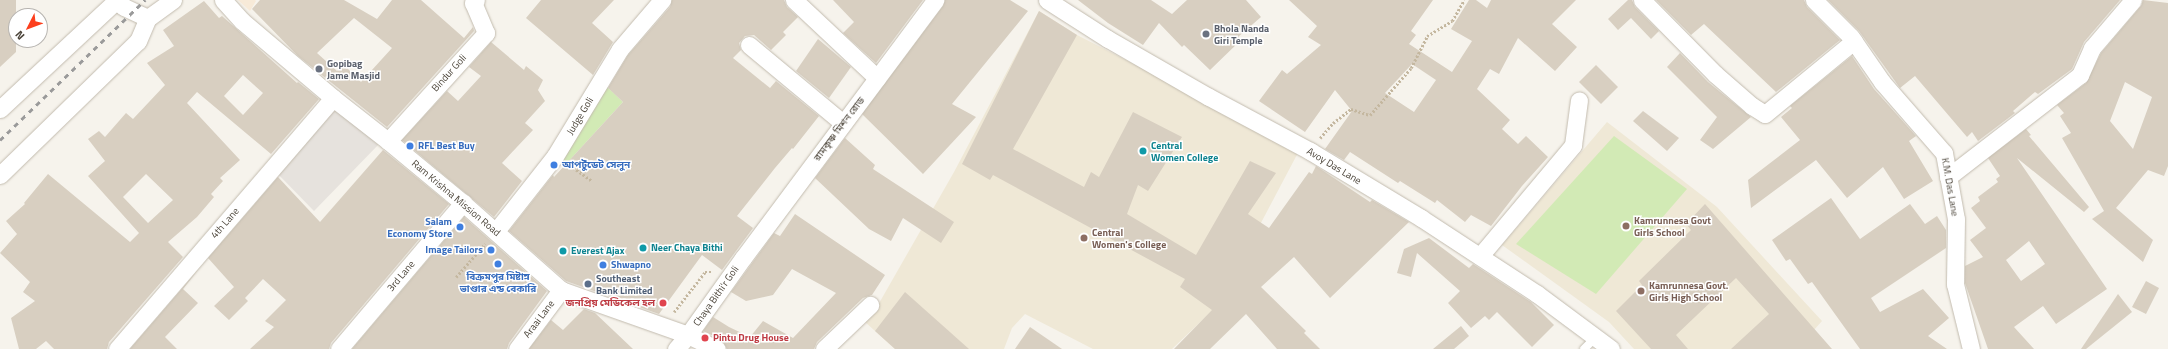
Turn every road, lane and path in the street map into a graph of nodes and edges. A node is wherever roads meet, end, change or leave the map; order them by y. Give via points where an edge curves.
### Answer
1 (116, 0) edge
2 (173, 0) edge
3 (223, 0) edge
4 (476, 0) edge
5 (662, 0) edge
6 (794, 0) edge
7 (935, 0) edge
8 (1047, 0) edge
9 (1464, 0) edge
10 (1642, 0) edge
11 (1814, 0) edge
12 (2133, 0) edge
13 (148, 18) junction
14 (1854, 41) junction
15 (749, 45) dead end
16 (877, 78) junction
17 (333, 98) junction
18 (1580, 100) dead end
19 (2, 102) edge
20 (843, 123) junction
21 (388, 141) junction
22 (1310, 151) junction
23 (555, 156) junction
24 (0, 175) edge
25 (1948, 176) junction
26 (592, 181) dead end
27 (463, 203) junction
28 (496, 231) junction
29 (1480, 256) junction
30 (743, 258) joint
31 (732, 273) junction
32 (456, 277) dead end
33 (562, 290) junction
34 (870, 305) dead end
35 (671, 316) dead end
36 (688, 334) junction
37 (1596, 337) junction
38 (117, 349) edge
39 (339, 349) edge
40 (517, 349) edge
41 (676, 349) edge
42 (716, 349) edge
43 (824, 349) edge
44 (1584, 349) edge
45 (1611, 349) edge
46 (1971, 349) edge

1 - 13 street via 124,7
1 - 19 street
2 - 13 street
3 - 17 street, Ram Krishna Mission Road via 242,21
4 - 21 street, Bindur Goli via 473,3 486,33
5 - 23 street, Judge Goli via 620,49
6 - 16 street
7 - 16 street, রামকৃষ্ণ মিশন রোড
8 - 22 street, Avoy Das Lane via 1108,39 1209,97
9 - 22 path via 1452,21 1427,36 1411,68 1370,115 1350,109 1333,123
10 - 14 street via 1715,74 1765,114
11 - 14 street, K.M. Das Lane
12 - 25 street via 2092,48 2080,75
13 - 24 street via 138,41
14 - 25 street, K.M. Das Lane via 1882,82 1944,153
15 - 20 street
16 - 20 street, রামকৃষ্ণ মিশন রোড
17 - 21 street, Ram Krishna Mission Road
17 - 38 street, 4th Lane
18 - 29 street via 1573,145
20 - 30 street, রামকৃষ্ণ মিশন রোড
21 - 27 street, Ram Krishna Mission Road
22 - 29 street, Avoy Das Lane
23 - 26 path
23 - 28 street, Judge Goli
25 - 46 street, K.M. Das Lane via 1956,219 1955,284
27 - 28 street, Ram Krishna Mission Road
27 - 39 street, 3rd Lane
28 - 32 path
28 - 33 street, Ram Krishna Mission Road
29 - 37 street, Avoy Das Lane
30 - 31 street, Chaya Bithi'r Goli
31 - 35 path via 705,272
31 - 36 street, Chaya Bithi'r Goli
33 - 36 street, Ram Krishna Mission Road
33 - 40 street, Araai Lane
34 - 43 street
36 - 41 street, Chaya Bithi'r Goli
36 - 42 street, Ram Krishna Mission Road
37 - 44 lane
37 - 45 street, Avoy Das Lane

